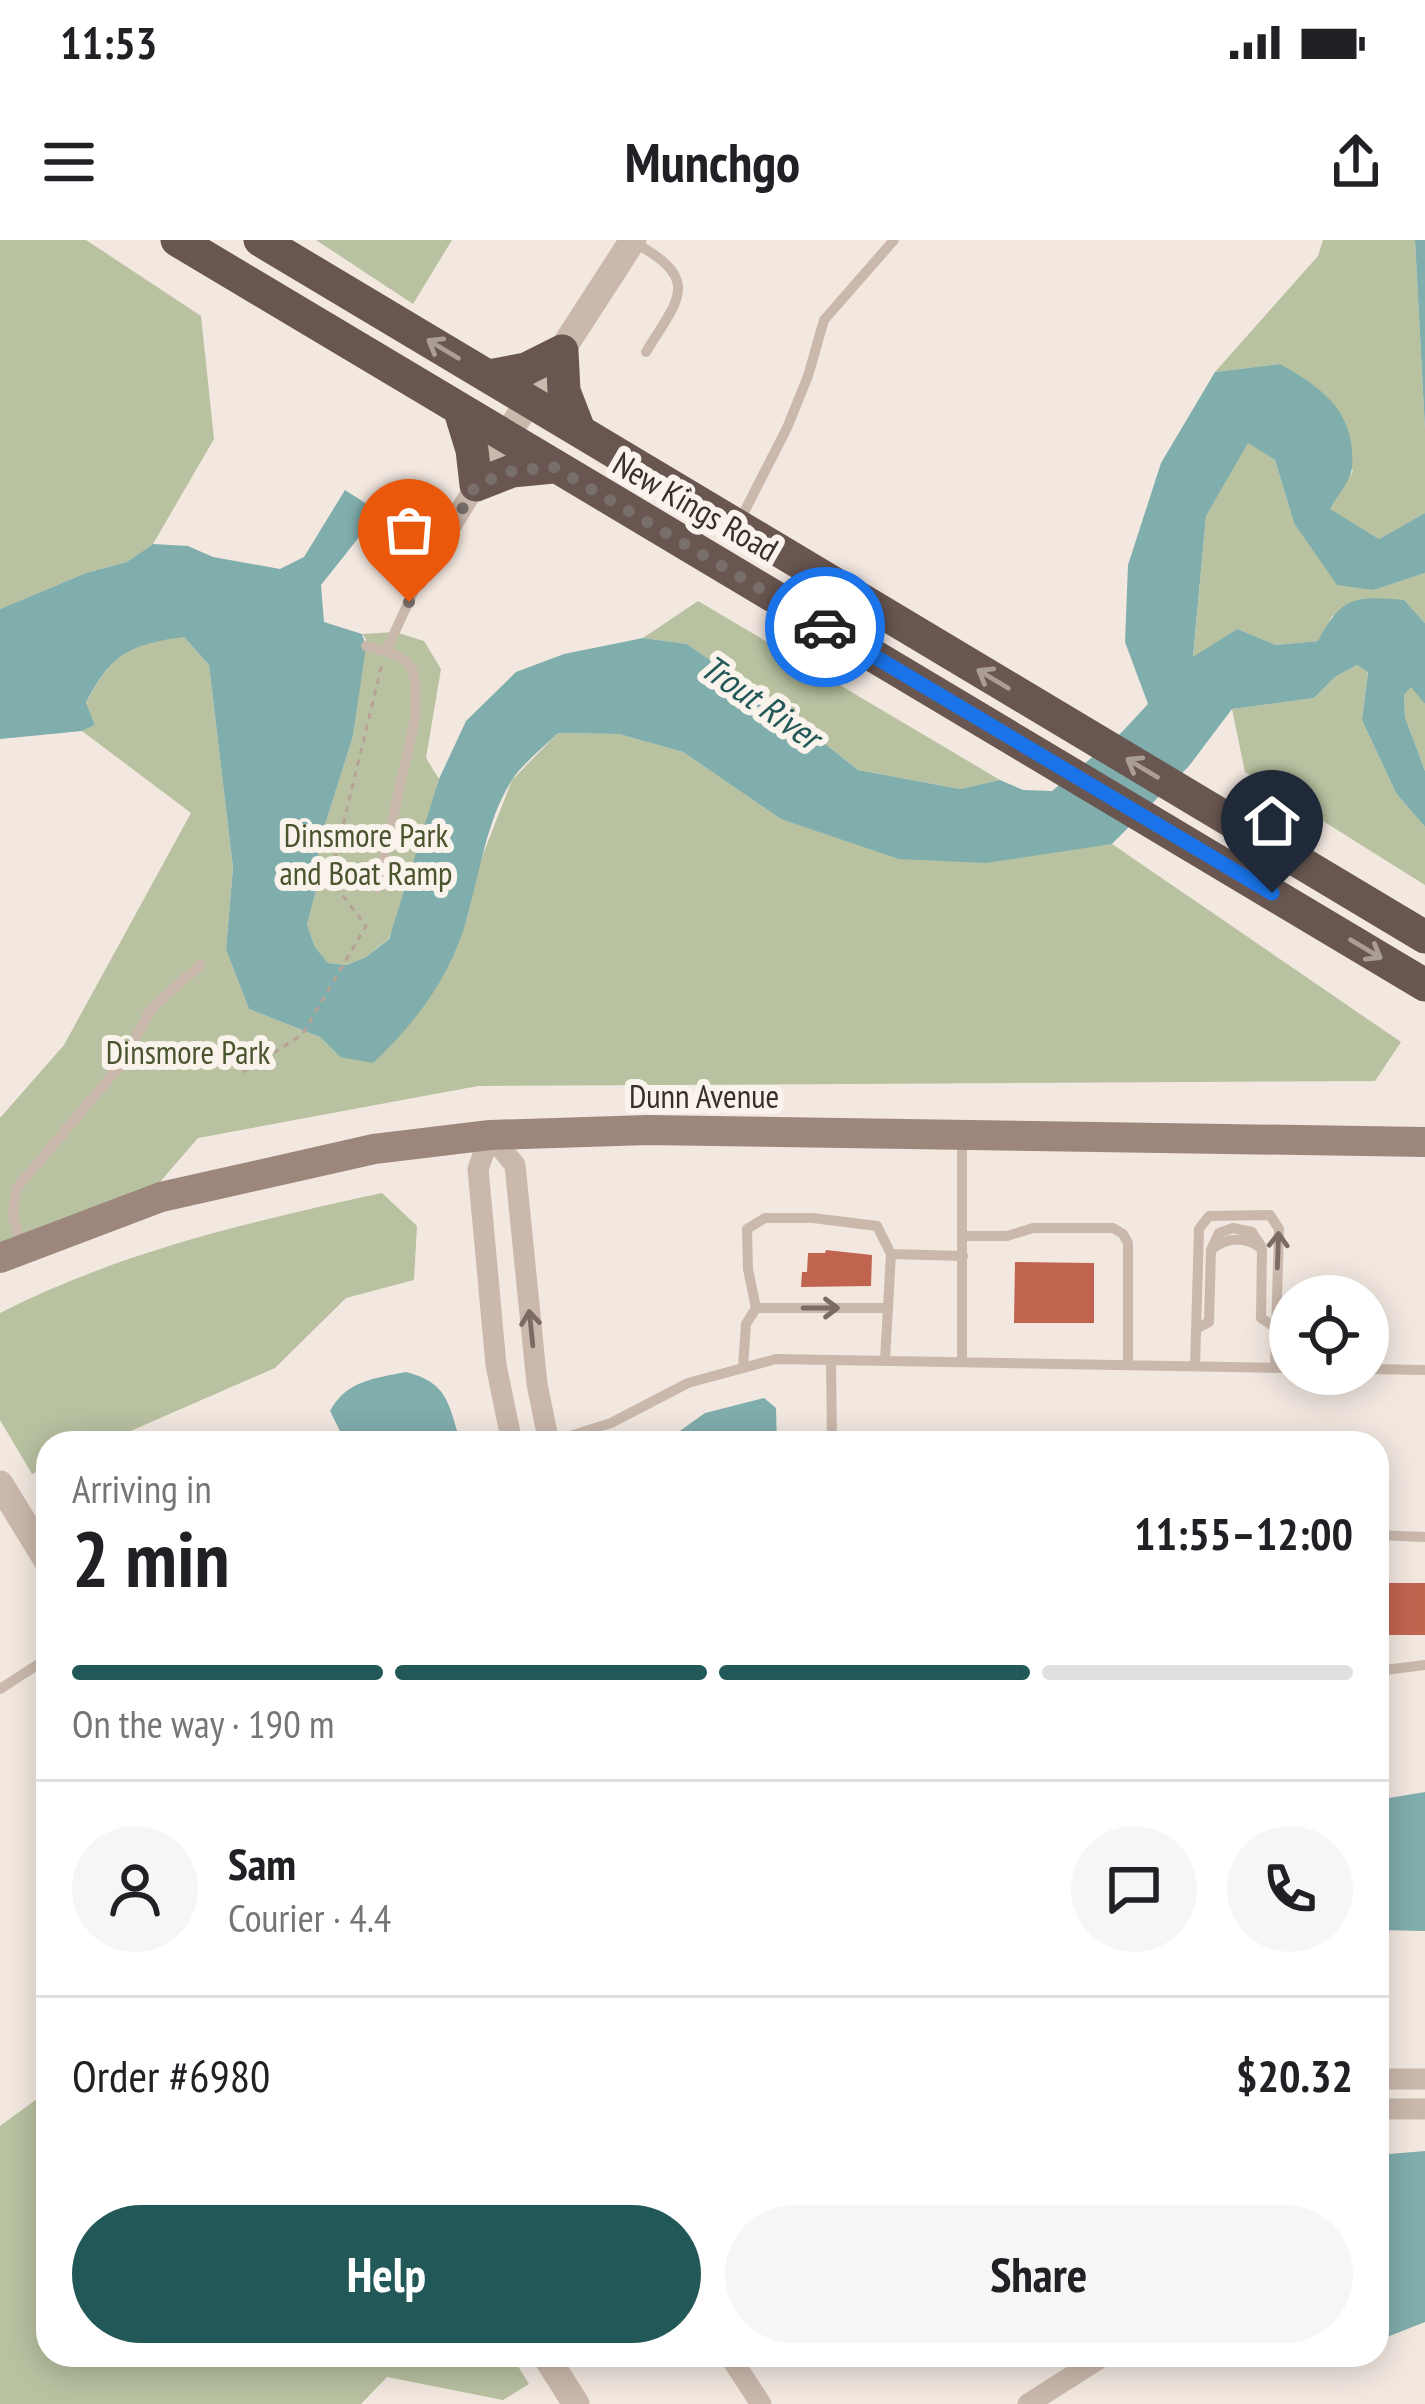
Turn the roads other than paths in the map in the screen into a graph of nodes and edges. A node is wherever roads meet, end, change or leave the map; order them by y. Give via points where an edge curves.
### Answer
1 (177, 240) edge
2 (260, 240) edge
3 (894, 240) edge
4 (633, 241) edge
5 (562, 351) junction
6 (646, 352) dead end
7 (489, 376) junction
8 (529, 401) junction
9 (460, 411) junction
10 (579, 430) junction
11 (505, 438) junction
12 (554, 467) junction
13 (476, 485) junction
14 (737, 525) junction
15 (422, 573) joint
16 (366, 646) dead end
17 (386, 651) junction
18 (377, 888) dead end
19 (1425, 937) edge
20 (200, 965) dead end
21 (1425, 985) edge
22 (962, 1132) junction
23 (490, 1135) junction
24 (1425, 1142) edge
25 (963, 1236) junction
26 (12, 1253) edge
27 (891, 1254) junction
28 (963, 1256) junction
29 (1276, 1275) edge
30 (886, 1307) junction
31 (756, 1308) junction
32 (1269, 1323) edge
33 (1196, 1330) junction
34 (831, 1360) junction
35 (886, 1360) junction
36 (962, 1361) junction
37 (1129, 1365) junction
38 (743, 1366) junction
39 (1195, 1366) junction
40 (1269, 1367) edge
41 (1389, 1369) edge
42 (1425, 1370) edge
43 (510, 1431) edge
44 (546, 1431) edge
45 (586, 1431) edge
46 (832, 1431) edge
47 (0, 1484) edge
48 (1389, 1536) edge
49 (1425, 1537) edge
50 (36, 1542) edge
51 (1425, 1665) edge
52 (36, 1666) edge
53 (1389, 1670) edge
54 (0, 1689) edge
55 (1425, 2078) edge
56 (1389, 2079) edge
57 (1425, 2108) edge
58 (1389, 2110) edge
59 (553, 2367) edge
60 (737, 2367) edge
61 (1086, 2367) edge
62 (576, 2404) edge
63 (761, 2404) edge
64 (1028, 2404) edge

1 - 9 highway, New Kings Road
7 -> 2 highway, New Kings Road
3 - 14 lane via 824,320 787,428
4 - 5 street
4 - 6 lane via 670,265 679,285
5 - 7 highway
5 - 8 street
5 - 10 highway via 564,391
7 - 8 highway, New Kings Road
8 - 10 highway, New Kings Road
8 - 11 street
9 - 11 highway, New Kings Road
9 - 13 highway
10 - 14 highway, New Kings Road
11 - 12 highway, New Kings Road
11 - 13 street
12 - 13 highway
12 -> 21 highway, New Kings Road
13 - 15 street
19 -> 14 highway, New Kings Road
15 - 17 lane
16 - 17 lane
17 - 18 lane via 411,666 415,719
20 - 26 lane via 151,1009 123,1062 16,1189
22 - 23 main road, Dunn Avenue
22 - 24 main road, Dunn Avenue
22 - 25 lane
23 - 26 main road, Dunn Avenue via 374,1149 161,1197
23 - 43 street via 478,1169
44 -> 23 street via 515,1165
25 - 28 lane
25 - 37 lane via 1033,1228 1123,1234
27 - 28 lane
27 - 30 lane
27 - 31 lane via 877,1226 765,1218 748,1228
28 - 36 lane
29 -> 33 lane via 1276,1220 1209,1216 1199,1229
31 -> 30 lane
30 - 35 lane
31 - 38 lane via 746,1324
32 - 33 lane via 1261,1318 1262,1249 1224,1240 1211,1250 1209,1322
33 - 39 lane
34 - 35 lane
34 - 38 lane
34 - 46 lane
35 - 36 lane
36 - 37 lane
37 - 39 lane
38 - 45 lane
39 - 40 lane
41 - 42 lane
47 - 50 street
48 - 49 lane
51 - 53 lane
52 - 54 lane
55 - 56 street
57 - 58 street
59 - 62 street
60 - 63 street
61 - 64 street

